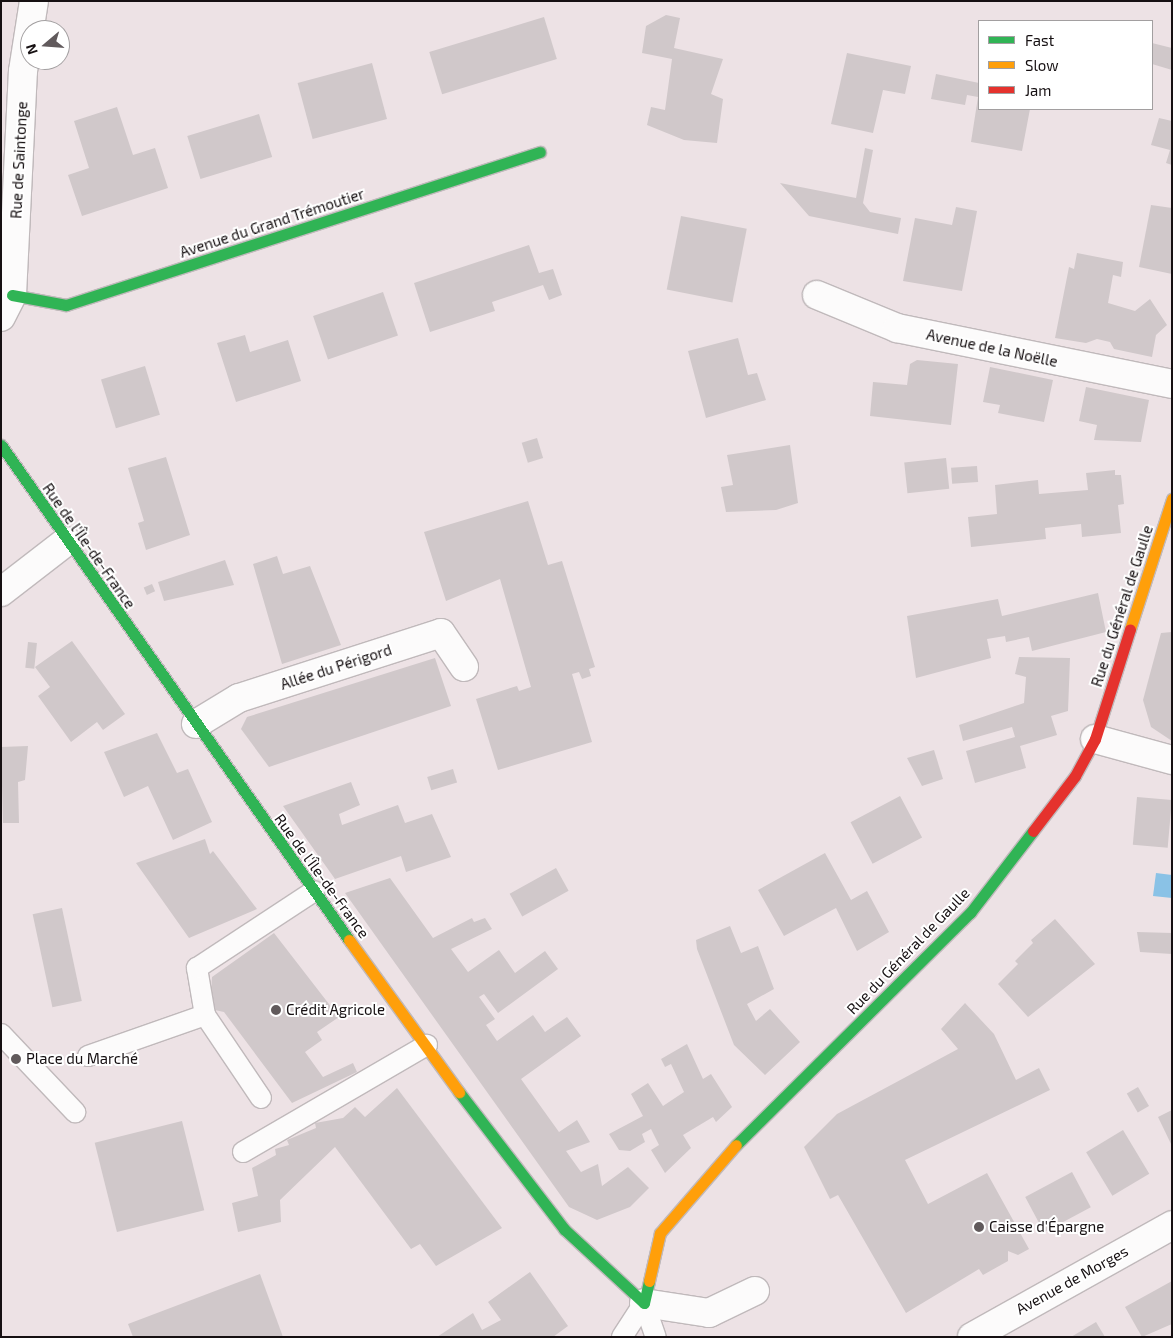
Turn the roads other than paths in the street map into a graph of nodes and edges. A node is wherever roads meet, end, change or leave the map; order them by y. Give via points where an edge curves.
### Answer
1 (34, 1) edge
2 (540, 152) dead end
3 (817, 295) dead end
4 (7, 306) edge
5 (1172, 384) edge
6 (1, 445) edge
7 (1172, 499) edge
8 (67, 541) junction
9 (1, 592) edge
10 (464, 667) dead end
11 (196, 724) junction
12 (1095, 739) junction
13 (1172, 760) edge
14 (314, 891) junction
15 (205, 1015) junction
16 (1, 1034) edge
17 (428, 1045) junction
18 (88, 1056) dead end
19 (261, 1098) dead end
20 (76, 1112) dead end
21 (243, 1152) dead end
22 (1172, 1225) edge
23 (755, 1291) dead end
24 (644, 1303) junction
25 (622, 1337) edge
26 (656, 1337) edge
27 (972, 1337) edge

1 - 4 street, Rue de Saintonge via 23,71
2 - 4 street, Avenue du Grand Trémoutier via 66,306
3 - 5 street, Avenue de la Noëlle via 897,328
6 - 8 street, Rue de l'Île-de-France
7 - 12 street, Rue du Général de Gaulle
8 - 9 street
8 - 11 street, Rue de l'Île-de-France
10 - 11 street, Allée du Périgord via 441,633 239,698
11 - 14 street, Rue de l'Île-de-France
12 - 13 street
12 - 24 street, Rue du Général de Gaulle via 1039,826 970,913 705,1176 660,1233
14 - 15 lane via 197,968
14 - 17 street, Rue de l'Île-de-France
15 - 18 lane
15 - 19 lane
16 - 20 lane
17 - 21 lane
17 - 24 street, Rue de l'Île-de-France via 513,1167 564,1229
22 - 27 street, Avenue de Morges
23 - 24 street via 709,1313
24 - 25 lane
24 - 26 lane

